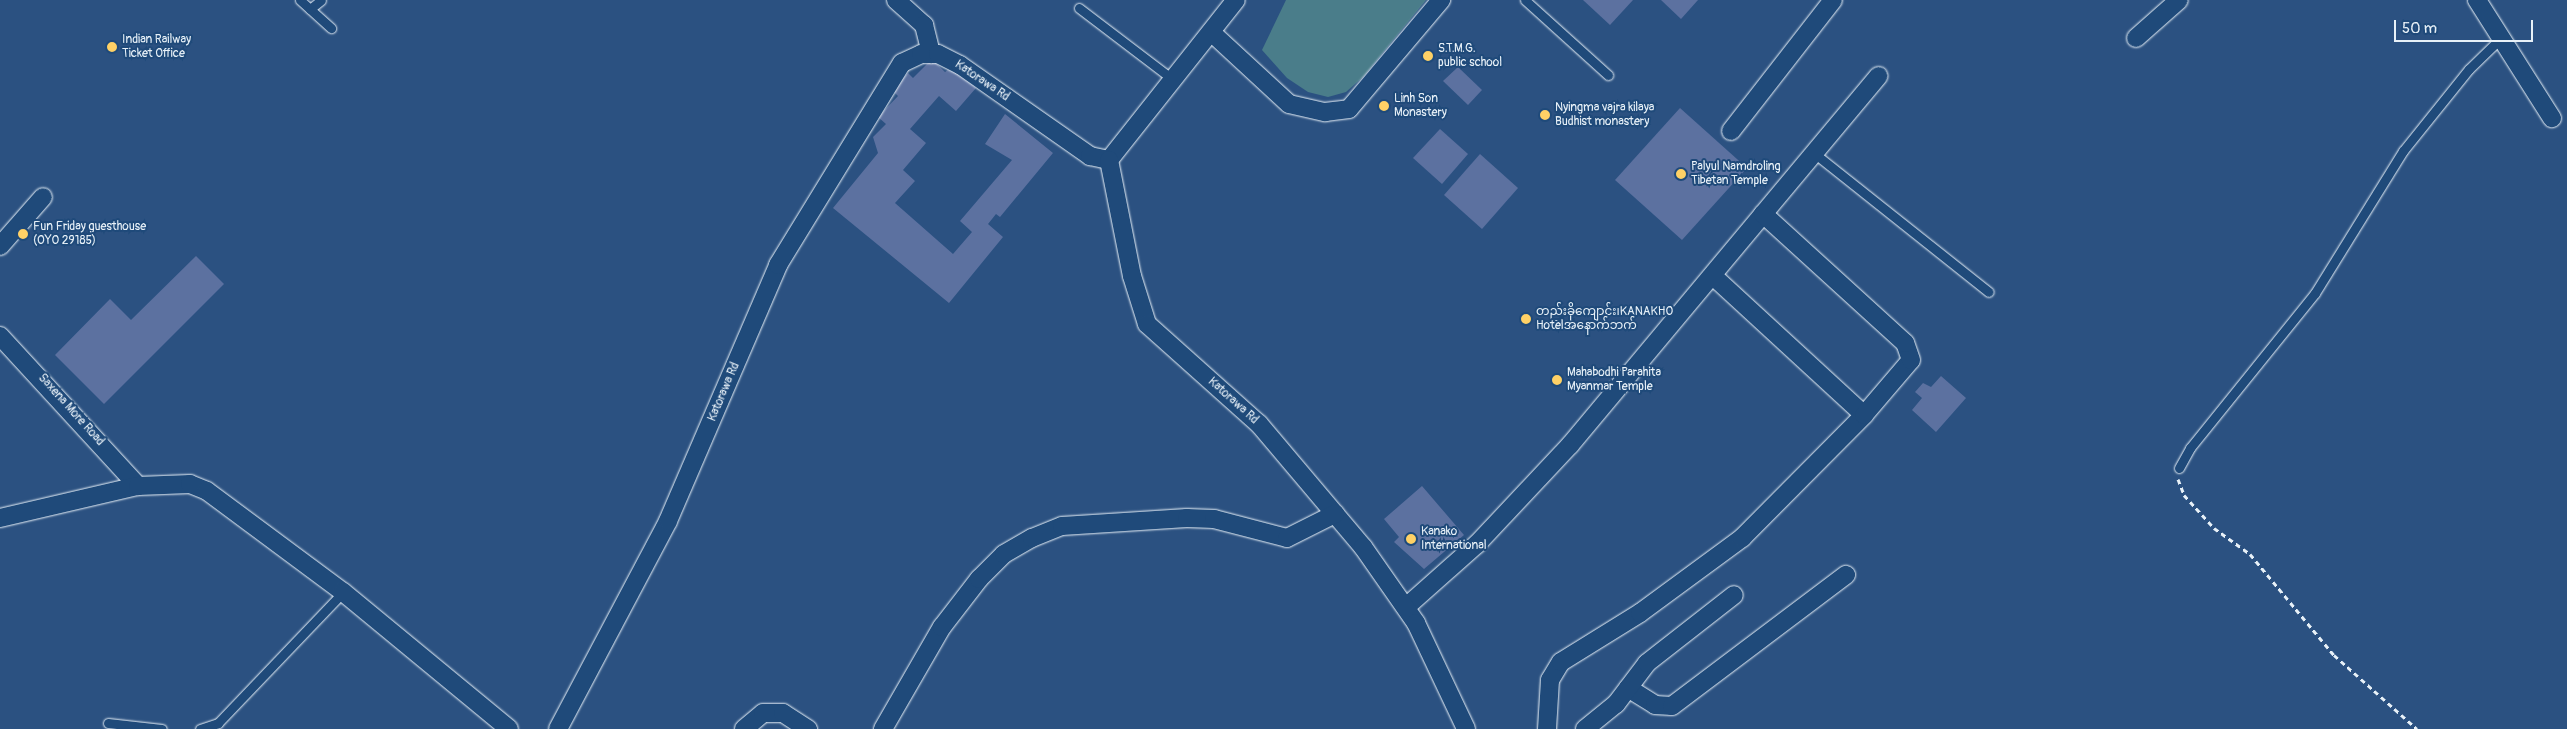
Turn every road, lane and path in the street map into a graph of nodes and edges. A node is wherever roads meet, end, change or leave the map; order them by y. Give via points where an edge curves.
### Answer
1 (300, 0) edge
2 (321, 0) edge
3 (896, 0) edge
4 (1236, 0) edge
5 (1441, 0) edge
6 (1525, 0) edge
7 (1833, 0) edge
8 (2179, 0) edge
9 (2477, 0) edge
10 (1079, 8) dead end
11 (310, 9) junction
12 (331, 28) dead end
13 (1211, 32) junction
14 (2136, 38) dead end
15 (2500, 39) junction
16 (931, 54) junction
17 (1608, 75) dead end
18 (1879, 76) dead end
19 (1171, 78) junction
20 (2552, 118) dead end
21 (1731, 131) dead end
22 (1814, 153) junction
23 (1109, 160) junction
24 (43, 197) dead end
25 (1763, 214) junction
26 (0, 246) edge
27 (1713, 276) junction
28 (1989, 292) dead end
29 (0, 336) edge
30 (1864, 414) junction
31 (2179, 468) joint
32 (138, 486) junction
33 (1335, 514) junction
34 (0, 518) edge
35 (1846, 575) dead end
36 (343, 592) junction
37 (1734, 595) dead end
38 (1406, 607) junction
39 (1628, 688) junction
40 (108, 723) dead end
41 (162, 729) edge
42 (200, 729) edge
43 (509, 729) edge
44 (558, 729) edge
45 (744, 729) edge
46 (808, 729) edge
47 (884, 729) edge
48 (1466, 729) edge
49 (1547, 729) edge
50 (1585, 729) edge
51 (2418, 729) edge

1 - 11 lane
2 - 11 lane
3 - 16 street via 924,25
4 - 13 street
5 - 13 street via 1350,109 1325,112 1289,104
6 - 17 lane
7 - 21 street
8 - 14 street
9 - 15 street
10 - 19 lane
11 - 12 lane
13 - 19 street
15 - 20 street
15 - 31 lane via 2469,69 2403,152 2315,293 2190,448
16 - 23 street, Katorawa Rd via 960,65 1090,156
16 - 44 street, Katorawa Rd via 902,63 778,265 668,521
18 - 22 street
19 - 23 street
22 - 25 street
22 - 28 lane
23 - 33 street, Katorawa Rd via 1132,276 1147,324 1259,424
24 - 26 street
25 - 27 street
25 - 30 street via 1912,350 1906,370
27 - 30 street
27 - 38 street via 1570,445 1477,544
29 - 32 street, Saxena More Road
30 - 49 street via 1742,538 1640,613 1566,658 1550,680
31 - 51 path via 2177,476 2184,496 2207,521 2250,554 2334,655
32 - 34 street
32 - 36 street via 190,484 207,491
33 - 38 street, Katorawa Rd
33 - 47 street via 1286,538 1214,519 1187,518 1062,526 1032,538 1004,554 942,627
35 - 39 street via 1672,706 1655,705
36 - 42 lane via 218,723
36 - 43 street
37 - 39 street via 1647,663
38 - 48 street, Katorawa Rd
39 - 50 street
40 - 41 lane
45 - 46 street via 763,713 783,713

